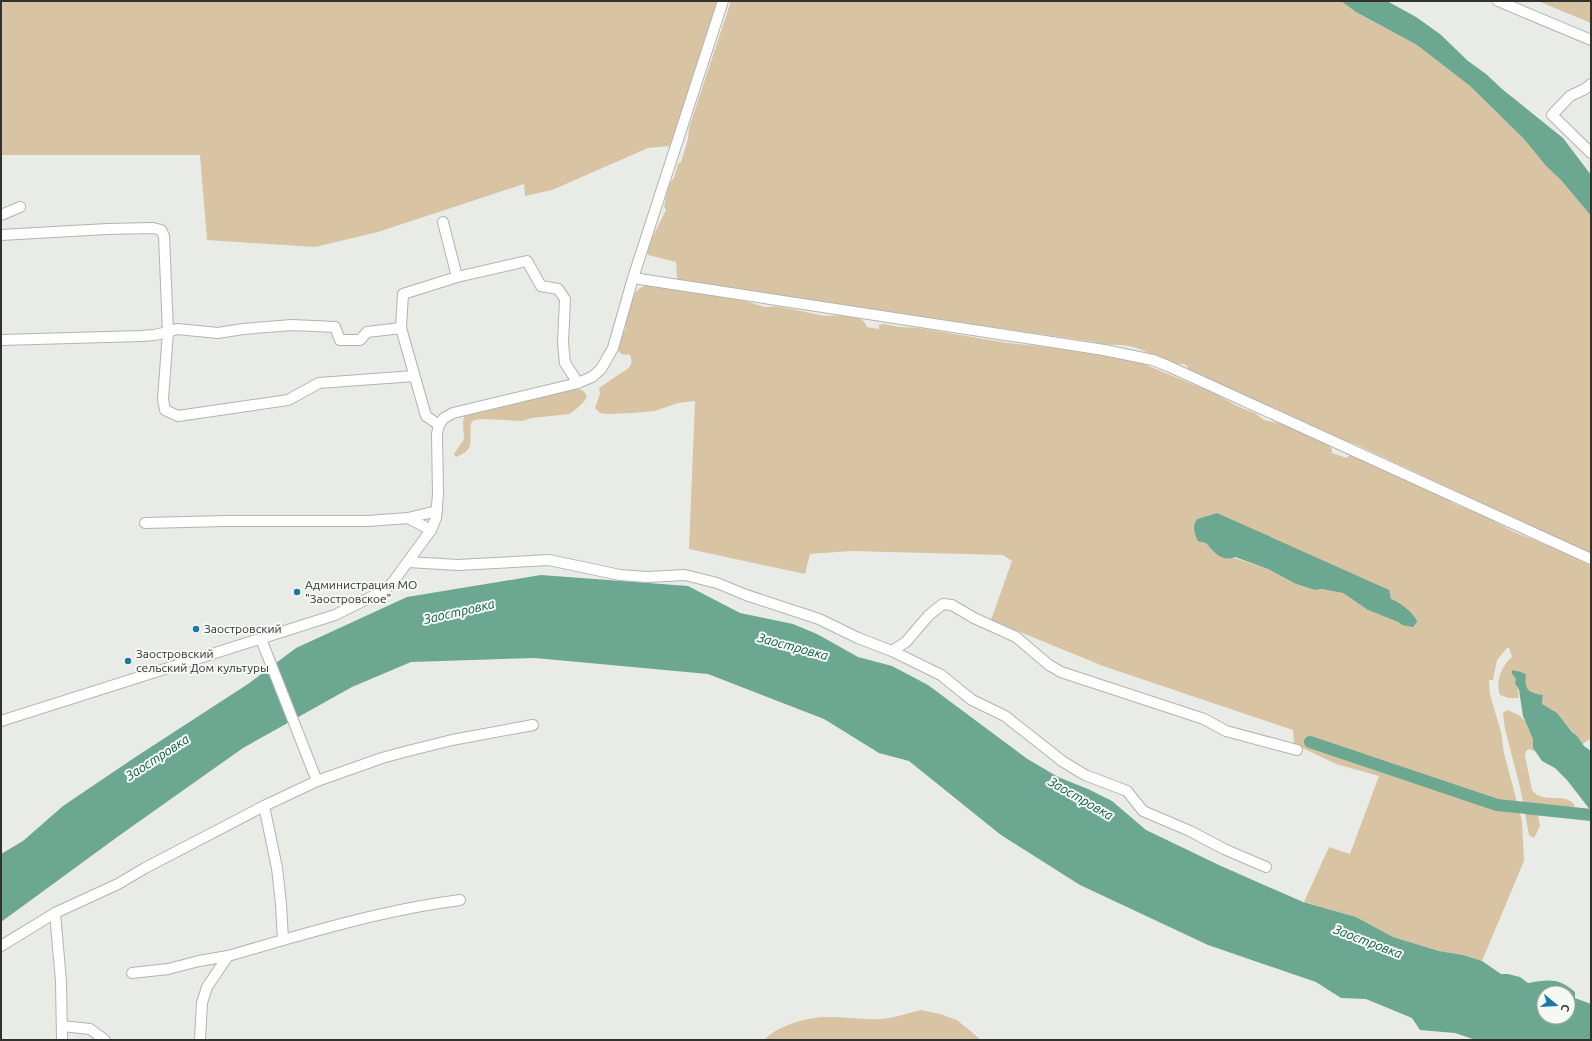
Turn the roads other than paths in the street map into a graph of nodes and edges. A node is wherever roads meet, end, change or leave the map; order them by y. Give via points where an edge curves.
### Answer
1 (723, 1) edge
2 (1498, 1) edge
3 (1591, 40) edge
4 (1591, 84) edge
5 (1591, 153) edge
6 (20, 207) dead end
7 (1, 215) edge
8 (443, 222) dead end
9 (1, 235) edge
10 (457, 277) junction
11 (633, 278) junction
12 (401, 328) junction
13 (168, 332) junction
14 (1, 340) edge
15 (414, 376) junction
16 (578, 383) junction
17 (439, 425) junction
18 (437, 511) junction
19 (408, 518) junction
20 (145, 522) dead end
21 (431, 530) junction
22 (1591, 559) edge
23 (408, 562) junction
24 (261, 639) junction
25 (892, 651) junction
26 (1, 721) edge
27 (533, 725) dead end
28 (1297, 750) dead end
29 (317, 781) junction
30 (264, 806) junction
31 (1266, 867) dead end
32 (460, 900) dead end
33 (55, 913) junction
34 (282, 940) junction
35 (1, 946) edge
36 (228, 956) junction
37 (132, 973) dead end
38 (62, 1026) junction
39 (62, 1040) edge
40 (105, 1040) edge
41 (200, 1040) edge

1 - 11 street
2 - 3 street
4 - 5 street via 1570,96 1552,115
6 - 7 street
8 - 10 street
9 - 13 street via 107,229 161,230 164,236
10 - 12 street via 403,294
10 - 16 street via 527,261 541,286 558,289 565,299 565,363
11 - 16 street via 607,361 592,377
11 - 22 street via 1104,350 1153,360
12 - 13 street via 367,332 360,340 340,340 335,327 292,325 218,333 177,330
12 - 15 street
13 - 14 street via 154,335
13 - 15 street via 163,399 165,410 178,416 288,400 319,383
15 - 17 street via 426,416
16 - 17 street via 463,410 444,418
17 - 18 street
18 - 19 street
18 - 21 street
19 - 20 street via 368,521
19 - 21 street
21 - 23 street
23 - 24 street via 393,582 379,593 335,615
23 - 25 street via 458,565 549,560 620,575 685,575 717,583 746,596 819,619
24 - 26 street
24 - 29 street
25 - 28 street via 906,642 939,606 952,605 1016,637 1061,672 1204,719 1226,731
25 - 31 street via 941,675 972,700 1005,716 1062,761 1085,775 1127,791 1143,811
27 - 29 street via 404,752
29 - 30 street
30 - 33 street via 118,884
30 - 34 street via 277,868
32 - 34 street via 358,918
33 - 35 street
33 - 38 street
34 - 36 street
36 - 37 street via 199,960 168,969
36 - 41 street via 207,987 202,1003
38 - 39 street
38 - 40 street via 90,1029

